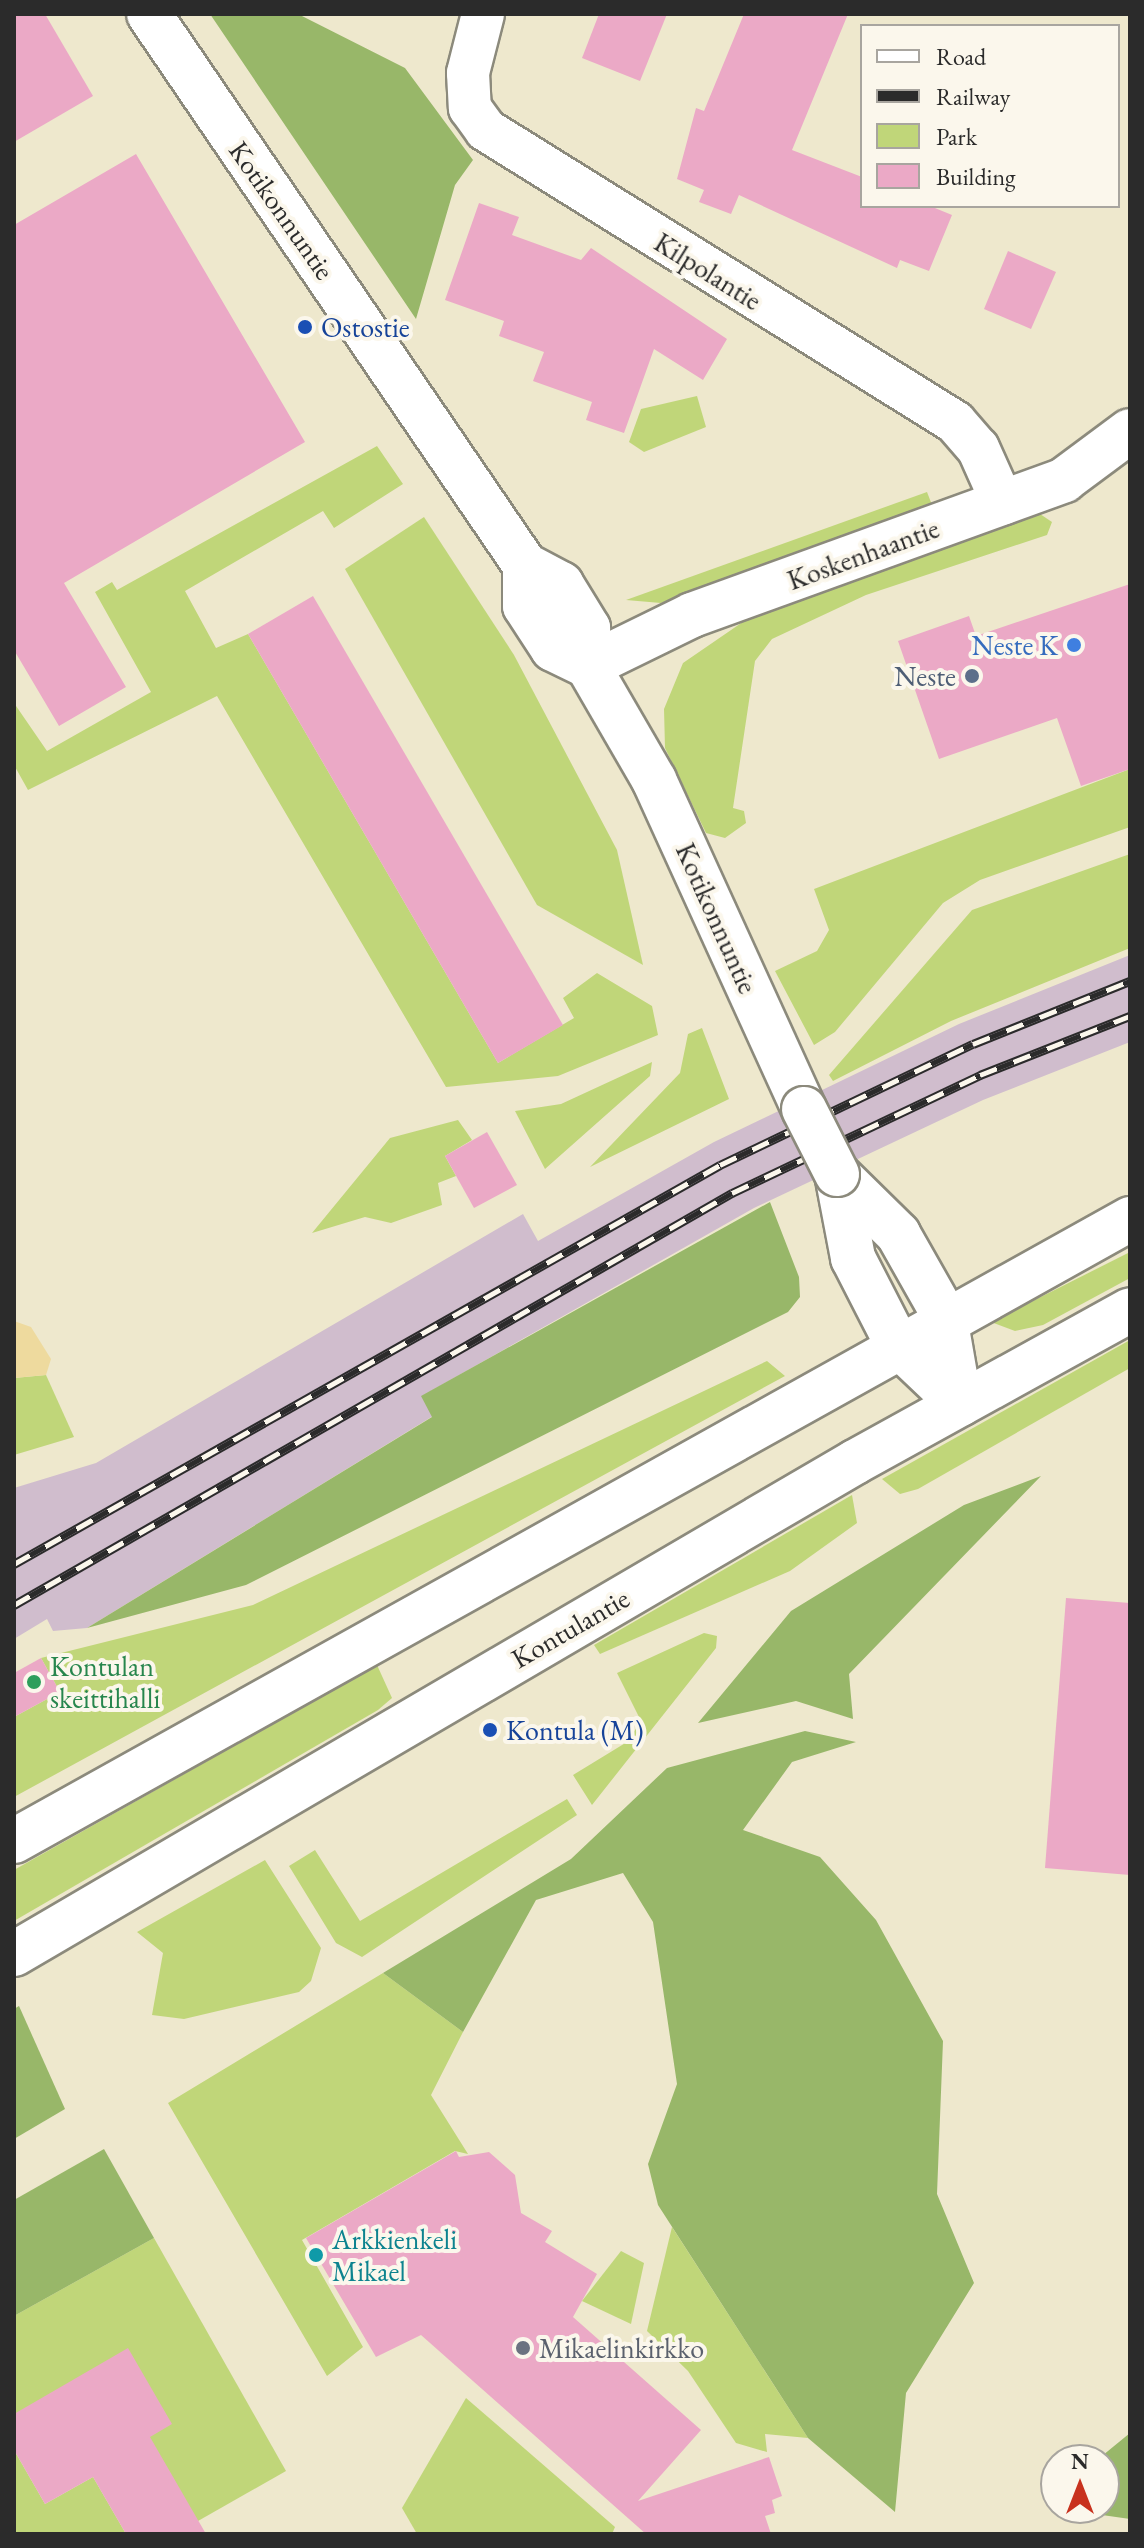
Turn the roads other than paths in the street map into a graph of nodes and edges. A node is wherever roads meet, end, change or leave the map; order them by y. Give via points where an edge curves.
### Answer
1 (149, 14) edge
2 (483, 14) edge
3 (1130, 431) edge
4 (1003, 504) junction
5 (588, 666) junction
6 (837, 1174) junction
7 (1130, 1219) edge
8 (1130, 1310) edge
9 (945, 1317) junction
10 (897, 1344) junction
11 (960, 1404) junction
12 (14, 1841) edge
13 (14, 1954) edge

1 - 5 main road, Kotikonnuntie via 525,565 561,584 588,628
2 - 4 street, Kilpolantie via 468,73 470,108 486,130 955,422 978,448
3 - 4 main road, Koskenhaantie via 1103,457
4 - 5 main road, Koskenhaantie via 692,615
5 - 6 main road, Kotikonnuntie, bridge via 654,780
6 - 9 main road, Kotikonnuntie via 898,1234
6 - 10 main road, Kotikonnuntie via 853,1258
7 - 9 main road
8 - 11 main road, Kontulantie
9 - 10 main road
9 - 11 main road, Kotikonnuntie
10 - 11 main road, Kotikonnuntie
10 - 12 main road
11 - 13 main road, Kontulantie

